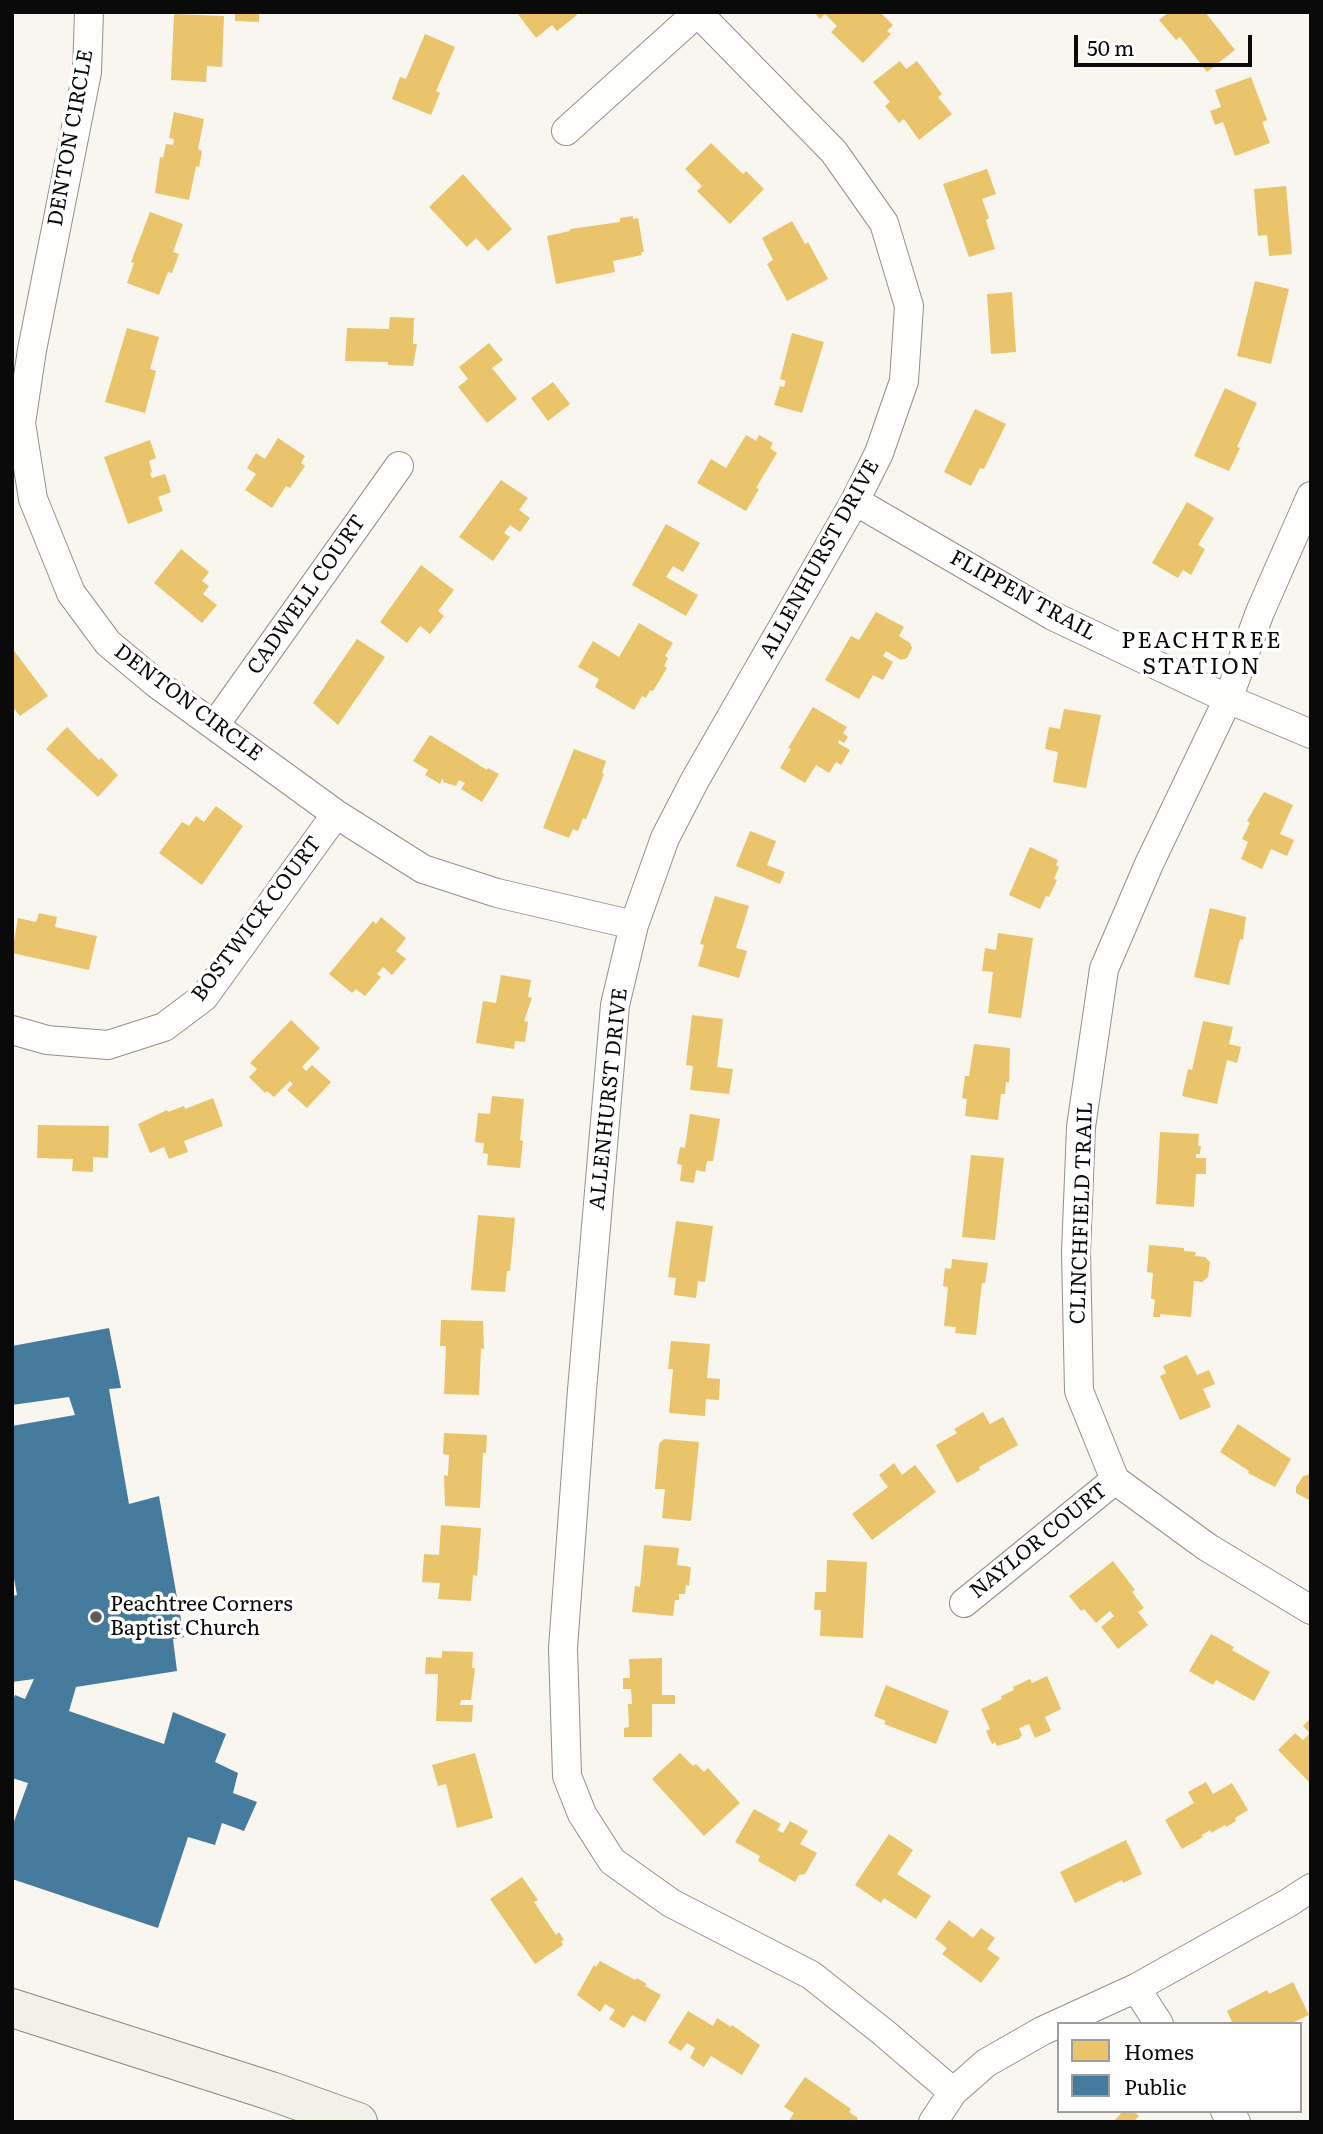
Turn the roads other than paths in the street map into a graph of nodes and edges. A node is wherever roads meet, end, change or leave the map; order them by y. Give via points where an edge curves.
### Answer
1 (89, 12) edge
2 (697, 13) edge
3 (566, 131) dead end
4 (22, 347) edge
5 (399, 466) dead end
6 (1311, 496) edge
7 (855, 501) junction
8 (1228, 699) junction
9 (215, 725) junction
10 (1311, 734) edge
11 (336, 814) junction
12 (634, 925) junction
13 (12, 1030) edge
14 (1115, 1480) junction
15 (964, 1603) dead end
16 (1311, 1611) edge
17 (1311, 1888) edge
18 (1136, 1988) junction
19 (12, 2008) edge
20 (1062, 2022) edge
21 (1158, 2022) edge
22 (1057, 2024) edge
23 (953, 2092) junction
24 (358, 2122) edge
25 (933, 2122) edge

1 - 4 street, DENTON CIRCLE via 87,72
2 - 3 street
2 - 7 street, ALLENHURST DRIVE via 834,152 884,223 909,306 904,382 880,453
4 - 9 street, DENTON CIRCLE via 21,424 33,499 71,593 108,643
5 - 9 street, CADWELL COURT
6 - 8 street, CLINCHFIELD TRAIL
7 - 8 street, FLIPPEN TRAIL via 1053,616
7 - 12 street, ALLENHURST DRIVE via 683,803 665,838
8 - 10 street, FLIPPEN TRAIL
8 - 14 street, CLINCHFIELD TRAIL via 1104,970 1081,1127 1076,1252 1079,1391
9 - 11 street, DENTON CIRCLE
11 - 12 street, DENTON CIRCLE via 424,869 498,893
11 - 13 street, BOSTWICK COURT via 204,997 164,1027 108,1045 47,1040
12 - 23 street, ALLENHURST DRIVE via 615,1005 582,1390 563,1648 567,1776 582,1814 612,1861 671,1903 811,1975
14 - 15 street, NAYLOR COURT
14 - 16 street via 1207,1547
17 - 18 street
18 - 20 street
18 - 21 street
19 - 24 street
22 - 23 street via 986,2063
23 - 25 street

